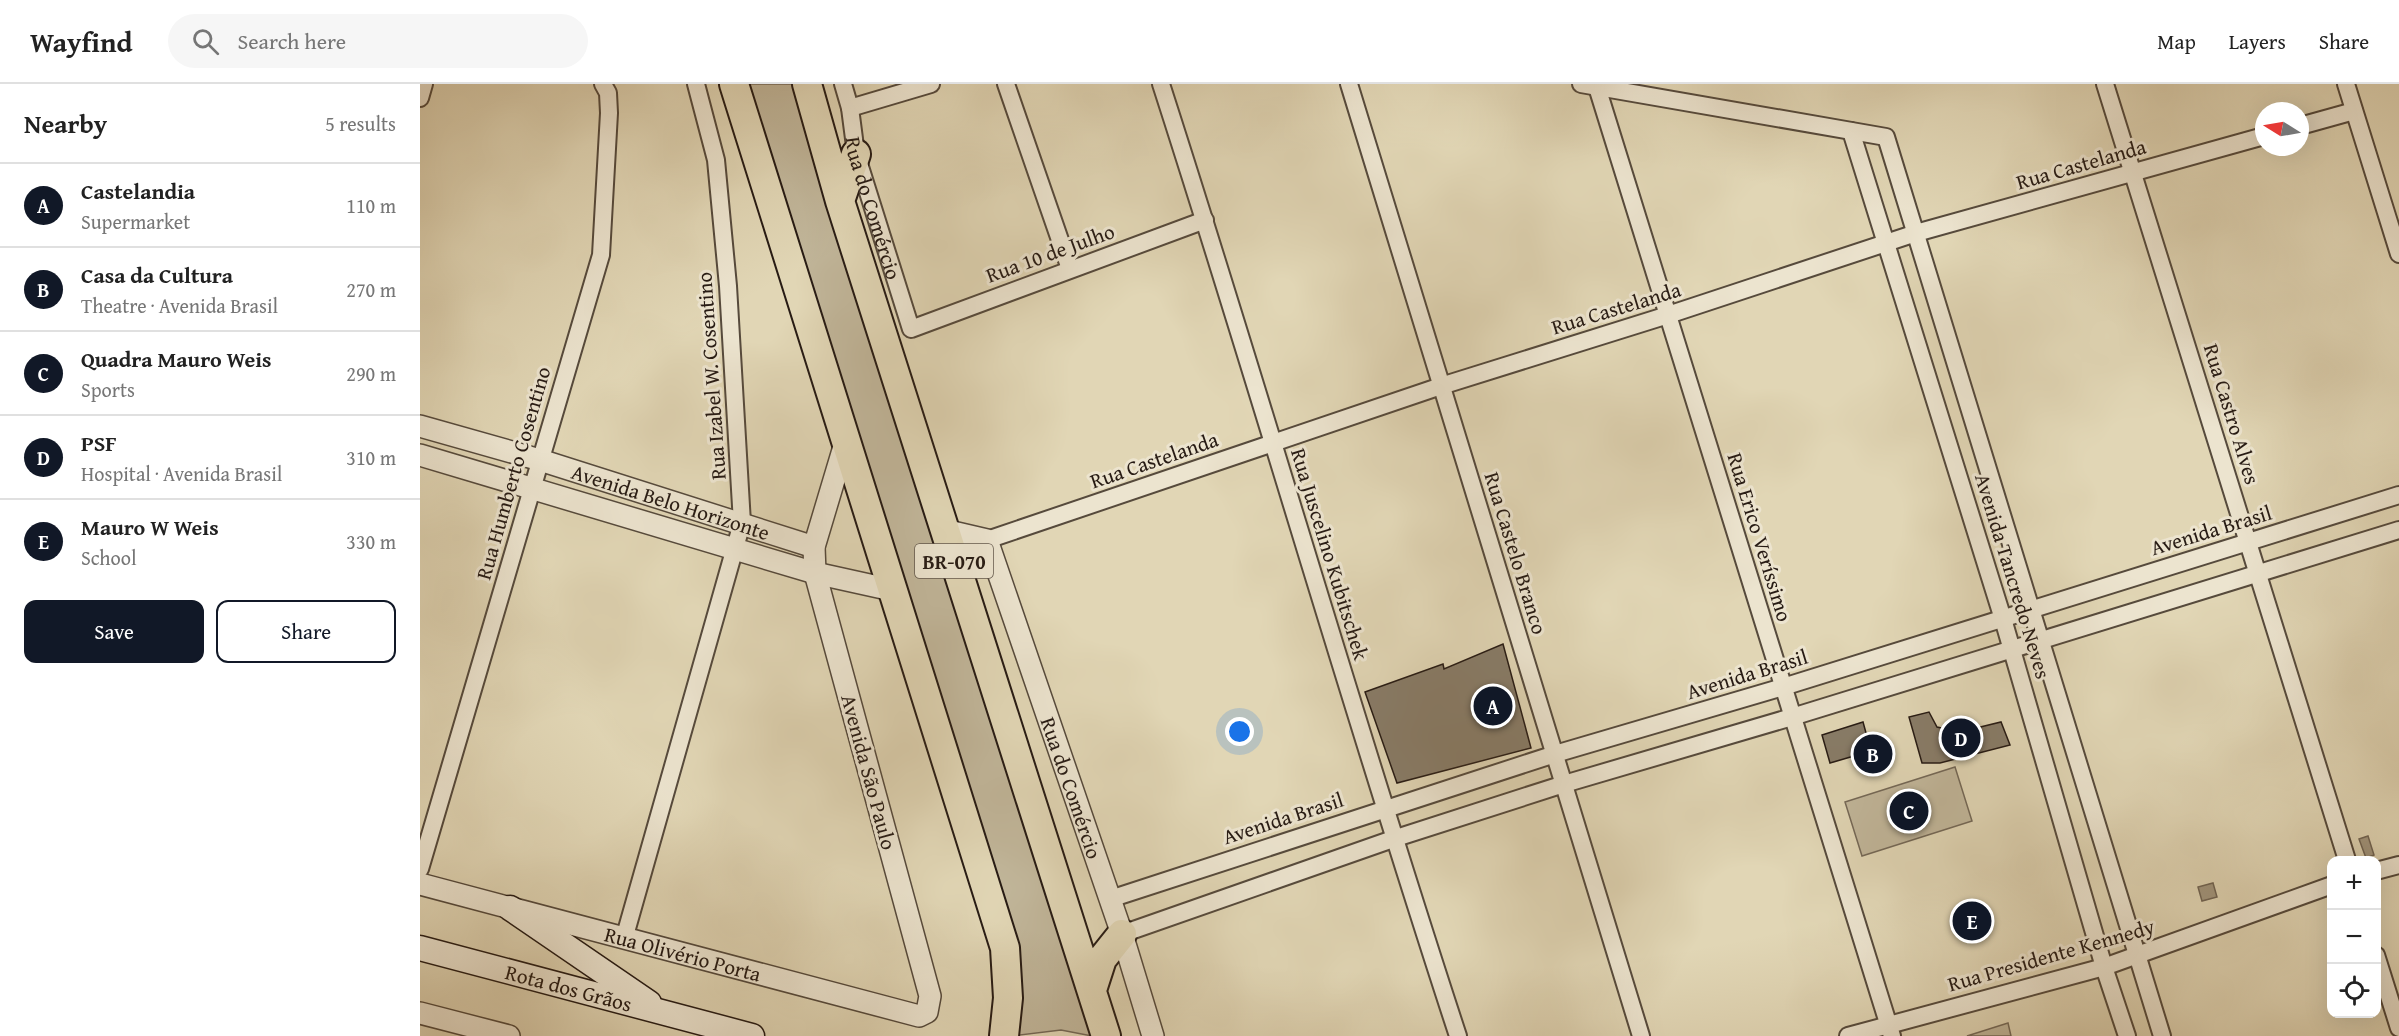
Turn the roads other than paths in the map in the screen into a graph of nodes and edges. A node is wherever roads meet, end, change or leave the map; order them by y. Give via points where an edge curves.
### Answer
1 (424, 84) edge
2 (603, 84) edge
3 (696, 84) edge
4 (734, 84) edge
5 (807, 84) edge
6 (843, 84) edge
7 (931, 84) edge
8 (1006, 84) edge
9 (1161, 84) edge
10 (1349, 84) edge
11 (2105, 84) edge
12 (2346, 84) edge
13 (1589, 85) edge
14 (1644, 89) edge
15 (420, 98) edge
16 (850, 108) junction
17 (2354, 111) junction
18 (2309, 124) edge
19 (1851, 131) junction
20 (2255, 139) edge
21 (856, 154) junction
22 (2133, 173) junction
23 (840, 201) junction
24 (1205, 220) junction
25 (1916, 233) junction
26 (1888, 243) junction
27 (2399, 254) edge
28 (1070, 269) junction
29 (1668, 315) junction
30 (911, 329) joint
31 (1441, 386) junction
32 (420, 426) edge
33 (846, 440) junction
34 (1273, 443) junction
35 (420, 455) edge
36 (540, 460) junction
37 (532, 487) junction
38 (2399, 495) edge
39 (742, 523) junction
40 (944, 530) junction
41 (2399, 530) edge
42 (987, 540) junction
43 (2248, 542) junction
44 (814, 547) junction
45 (736, 548) junction
46 (2257, 572) junction
47 (815, 573) junction
48 (892, 590) junction
49 (2032, 610) junction
50 (2003, 619) junction
51 (2041, 639) junction
52 (2012, 648) junction
53 (1783, 687) junction
54 (1792, 717) junction
55 (1555, 754) junction
56 (1564, 784) junction
57 (1384, 809) junction
58 (1393, 839) junction
59 (2345, 856) edge
60 (2399, 865) edge
61 (420, 869) edge
62 (2381, 870) edge
63 (420, 884) edge
64 (2327, 886) edge
65 (1110, 899) junction
66 (510, 908) junction
67 (1122, 934) junction
68 (624, 939) junction
69 (420, 948) edge
70 (2137, 956) junction
71 (2379, 964) edge
72 (2104, 967) junction
73 (1092, 990) junction
74 (930, 996) joint
75 (420, 1013) edge
76 (666, 1014) junction
77 (719, 1028) junction
78 (2399, 1028) edge
79 (1890, 1030) edge
80 (509, 1036) edge
81 (684, 1036) edge
82 (752, 1036) edge
83 (1004, 1036) edge
84 (1106, 1036) edge
85 (1153, 1036) edge
86 (1458, 1036) edge
87 (1641, 1036) edge
88 (1848, 1036) edge
89 (2127, 1036) edge
90 (2162, 1036) edge

1 - 15 street
2 - 36 street, Rua Humberto Cosentino via 609,113 601,255
3 - 39 street, Rua Izabel W. Cosentino via 717,160
4 - 33 highway, BR-070
5 - 23 highway, BR-070
6 - 16 street, Rua do Comércio
7 - 16 street
8 - 28 street
9 - 24 street, Rua Juscelino Kubitschek
10 - 31 street, Rua Castelo Branco
11 - 22 street, Rua Castro Alves
12 - 17 street
13 - 14 street
13 - 29 street, Rua Erico Veríssimo
14 - 19 street
16 - 21 street, Rua do Comércio
17 - 18 street
17 - 27 street
19 - 25 street, Avenida Tancredo Neves via 1886,137
19 - 26 street, Avenida Tancredo Neves
20 - 22 street, Rua Castelanda
21 - 23 highway
21 - 30 street, Rua do Comércio
22 - 25 street, Rua Castelanda
22 - 43 street, Rua Castro Alves
23 - 40 highway, BR-070
24 - 28 street, Rua 10 de Julho
24 - 34 street, Rua Juscelino Kubitschek
25 - 26 street, Rua Castelanda
25 - 49 street, Avenida Tancredo Neves
26 - 29 street, Rua Castelanda
26 - 50 street, Avenida Tancredo Neves
28 - 30 street, Rua 10 de Julho
29 - 31 street, Rua Castelanda
29 - 53 street, Rua Erico Veríssimo
31 - 34 street, Rua Castelanda
31 - 55 street, Rua Castelo Branco
32 - 36 street, Avenida Belo Horizonte
33 - 44 street
33 - 48 highway, BR-070
34 - 42 street, Rua Castelanda
34 - 57 street, Rua Juscelino Kubitschek
35 - 37 street, Avenida Belo Horizonte
36 - 37 street, Rua Humberto Cosentino
36 - 39 street, Avenida Belo Horizonte
37 - 45 street, Avenida Belo Horizonte
37 - 61 street, Rua Humberto Cosentino
38 - 43 street, Avenida Brasil
39 - 44 street, Avenida Belo Horizonte
39 - 45 street, Rua Izabel W. Cosentino
40 - 42 street
40 - 73 highway, BR-070
41 - 46 street
42 - 65 street, Rua do Comércio
43 - 46 street, Rua Castro Alves
43 - 49 street, Avenida Brasil
44 - 47 street, Avenida São Paulo
45 - 47 street, Avenida Belo Horizonte
45 - 68 street, Rua Izabel W. Cosentino
46 - 51 street
46 - 59 street, Rua Castro Alves
47 - 48 street, Avenida Belo Horizonte
47 - 74 street, Avenida São Paulo
48 - 83 highway, BR-070 via 1005,948 1008,998
49 - 50 street, Avenida Brasil
49 - 51 street, Avenida Tancredo Neves
50 - 52 street, Avenida Tancredo Neves
50 - 53 street, Avenida Brasil
51 - 52 street
51 - 70 street, Avenida Tancredo Neves
52 - 54 street
52 - 72 street, Avenida Tancredo Neves
53 - 54 street, Rua Erico Veríssimo
53 - 55 street, Avenida Brasil
54 - 56 street
54 - 79 street, Rua Erico Veríssimo
55 - 56 street, Rua Castelo Branco
55 - 57 street, Avenida Brasil
56 - 58 street
56 - 87 street, Rua Castelo Branco
57 - 58 street, Rua Juscelino Kubitschek
57 - 65 street, Avenida Brasil
58 - 67 street
58 - 86 street, Rua Juscelino Kubitschek
60 - 62 street
63 - 66 street, Rua Olivério Porta
64 - 70 street, Rua Presidente Kennedy
65 - 67 street, Rua do Comércio
66 - 68 street, Rua Olivério Porta
66 - 76 main road
67 - 73 highway via 1102,959
67 - 85 street, Rua do Comércio
68 - 74 street, Rua Olivério Porta via 919,1016 927,1012
69 - 76 main road, Rota dos Grãos
70 - 72 street, Rua Presidente Kennedy
70 - 90 street, Avenida Tancredo Neves
71 - 78 street
72 - 79 street, Rua Presidente Kennedy
72 - 89 street, Avenida Tancredo Neves
73 - 84 highway, BR-070
75 - 80 street
76 - 77 main road, Rota dos Grãos
77 - 81 main road
77 - 82 main road, Rota dos Grãos
79 - 88 street, Rua Presidente Kennedy

